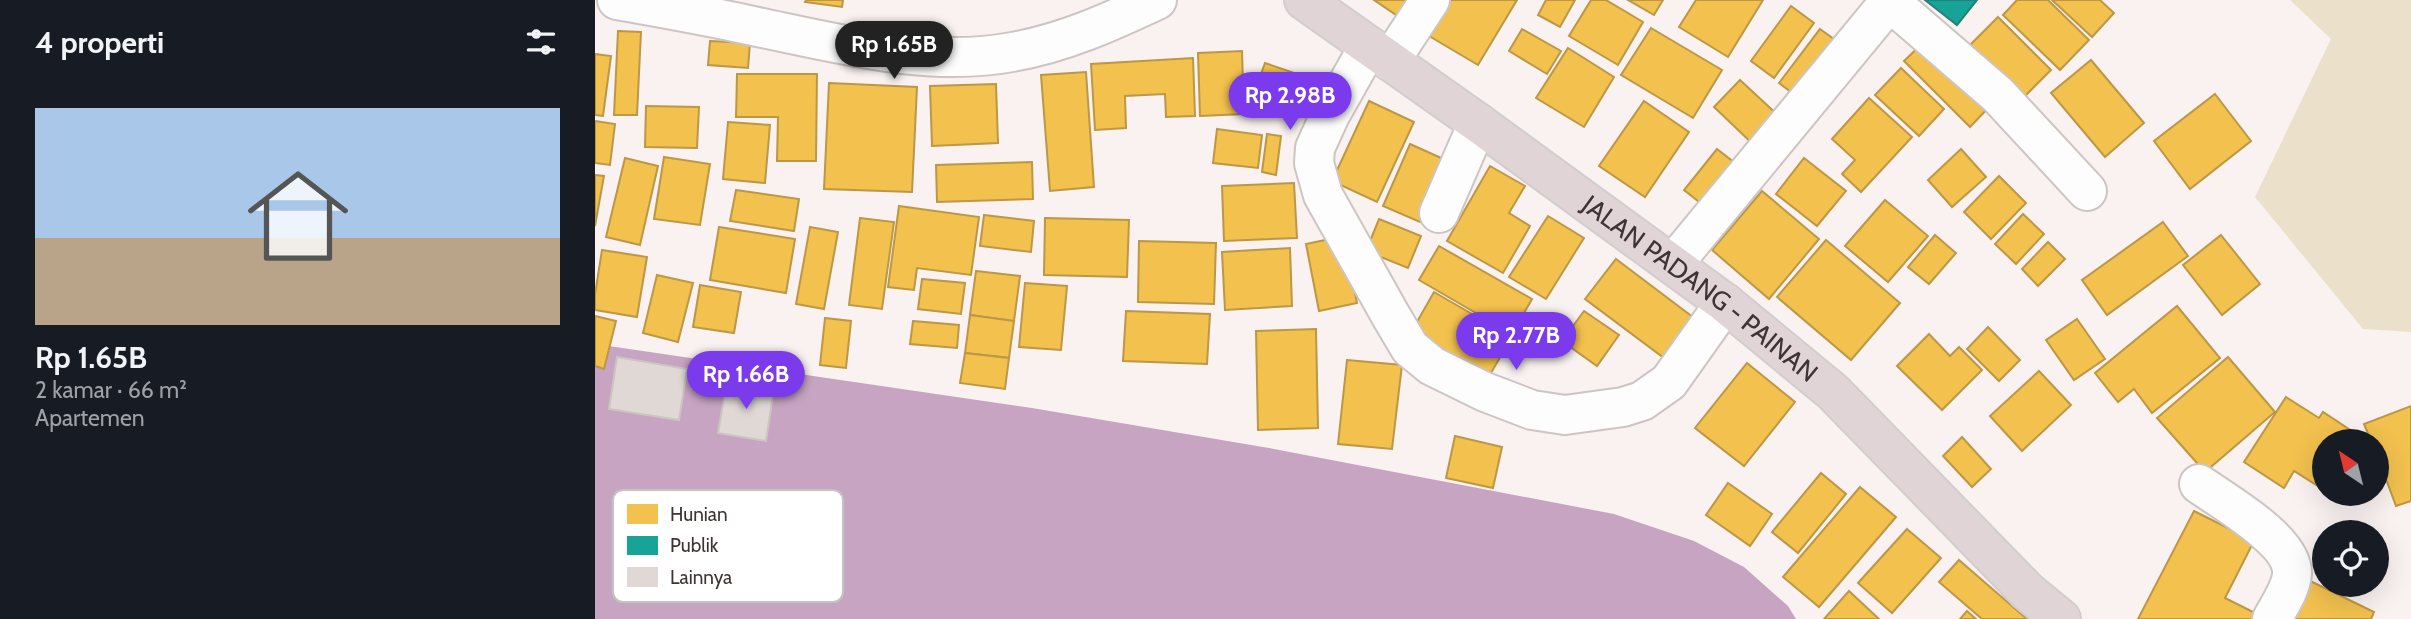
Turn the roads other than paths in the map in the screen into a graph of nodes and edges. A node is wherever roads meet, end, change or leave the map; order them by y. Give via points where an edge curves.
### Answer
1 (617, 0) edge
2 (1157, 0) edge
3 (1304, 0) edge
4 (1430, 0) edge
5 (1889, 1) edge
6 (1379, 53) junction
7 (1478, 123) junction
8 (2087, 191) dead end
9 (1439, 213) dead end
10 (1674, 264) junction
11 (1725, 303) junction
12 (2199, 484) dead end
13 (2061, 619) edge
14 (2272, 619) edge

1 - 2 street via 845,45 974,57 1053,43
3 - 6 highway, JALAN PADANG - PAINAN
4 - 6 street
5 - 8 street via 1998,96
5 - 10 street
6 - 7 highway, JALAN PADANG - PAINAN
6 - 11 street via 1330,115 1315,148 1314,163 1322,195 1391,316 1410,348 1433,366 1532,410 1565,415 1623,407 1642,401 1669,382
7 - 9 street
7 - 10 highway, JALAN PADANG - PAINAN
10 - 11 highway, JALAN PADANG - PAINAN
11 - 13 highway, JALAN PADANG - PAINAN via 1833,391 2027,591
12 - 14 street via 2251,520 2288,556 2289,586

